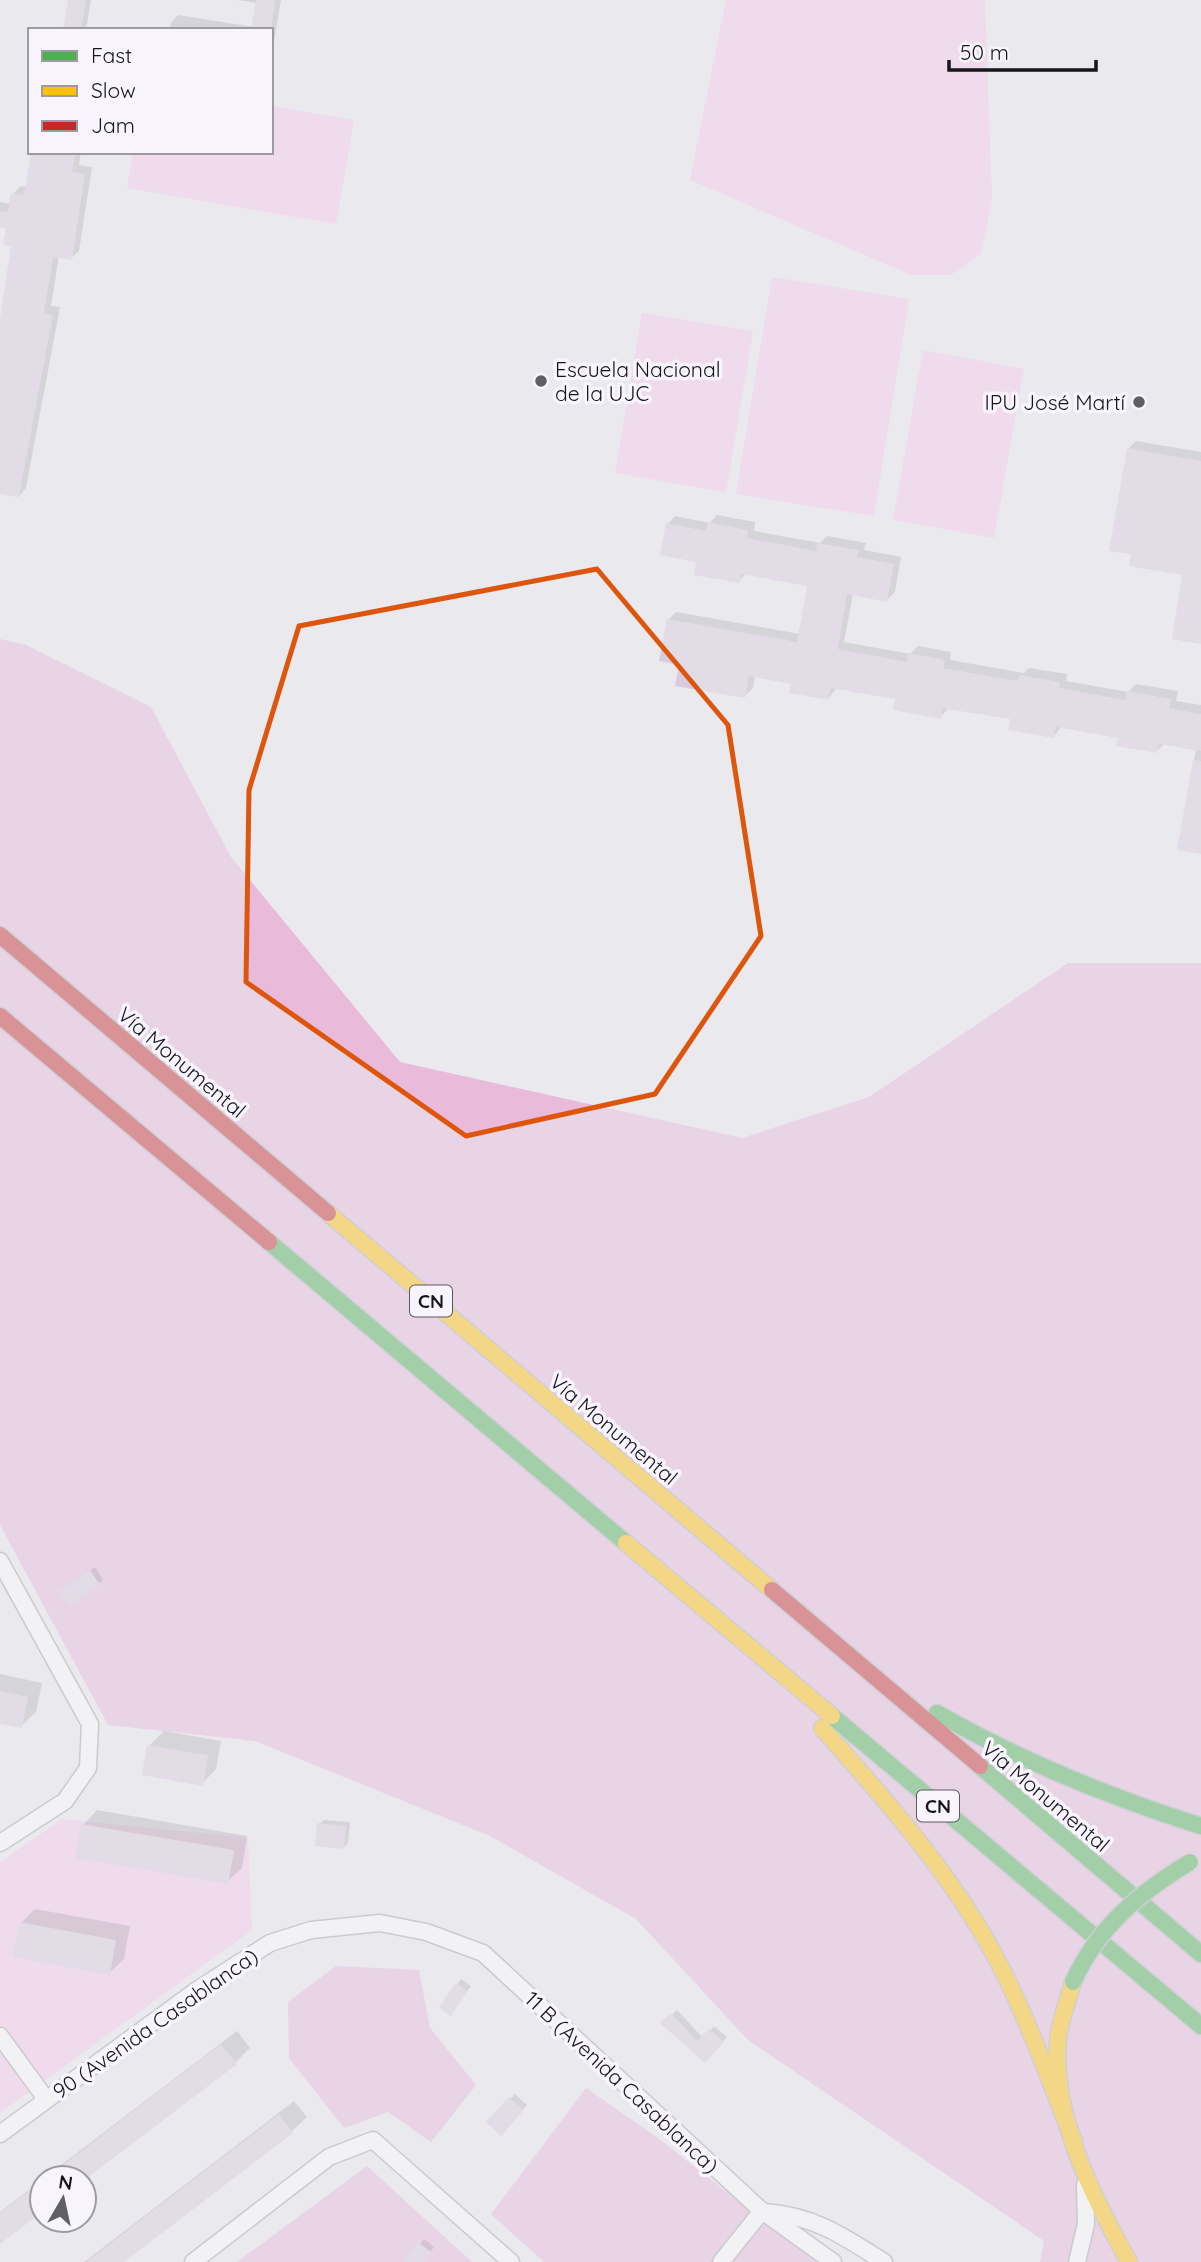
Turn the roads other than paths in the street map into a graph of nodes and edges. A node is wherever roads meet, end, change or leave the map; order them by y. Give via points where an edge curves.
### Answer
1 (0, 935) edge
2 (0, 1016) edge
3 (0, 1561) edge
4 (757, 1655) junction
5 (862, 1667) junction
6 (1201, 1826) edge
7 (0, 1843) edge
8 (1196, 1861) edge
9 (483, 1953) joint
10 (1201, 1954) edge
11 (1201, 2026) edge
12 (0, 2036) edge
13 (46, 2099) junction
14 (0, 2134) edge
15 (1074, 2141) junction
16 (1084, 2165) junction
17 (762, 2211) junction
18 (193, 2262) edge
19 (511, 2262) edge
20 (721, 2262) edge
21 (833, 2262) edge
22 (884, 2262) edge
23 (1077, 2262) edge
24 (1129, 2262) edge

1 - 5 main road, Vía Monumental / CN
2 - 4 main road, CN
3 - 7 street via 90,1724 88,1768 65,1801
4 - 11 main road, CN
4 - 15 main road via 848,1756 979,1929 1010,1985
5 - 6 main road via 973,1734 1141,1808
5 - 10 main road, Vía Monumental / CN
8 - 15 main road, bridge via 1157,1881 1105,1926 1083,1957 1058,2041
9 - 13 street, 90 (Avenida Casablanca) via 426,1932 380,1923 311,1930 270,1943
9 - 17 street, 11 B (Avenida Casablanca)
12 - 13 street
13 - 14 street, 90 (Avenida Casablanca)
15 - 16 main road
16 - 23 street via 1086,2224
16 - 24 main road
17 - 20 street
17 - 21 street, 11 B (Avenida Casablanca)
17 - 22 street via 822,2223
18 - 19 street via 329,2157 373,2140

